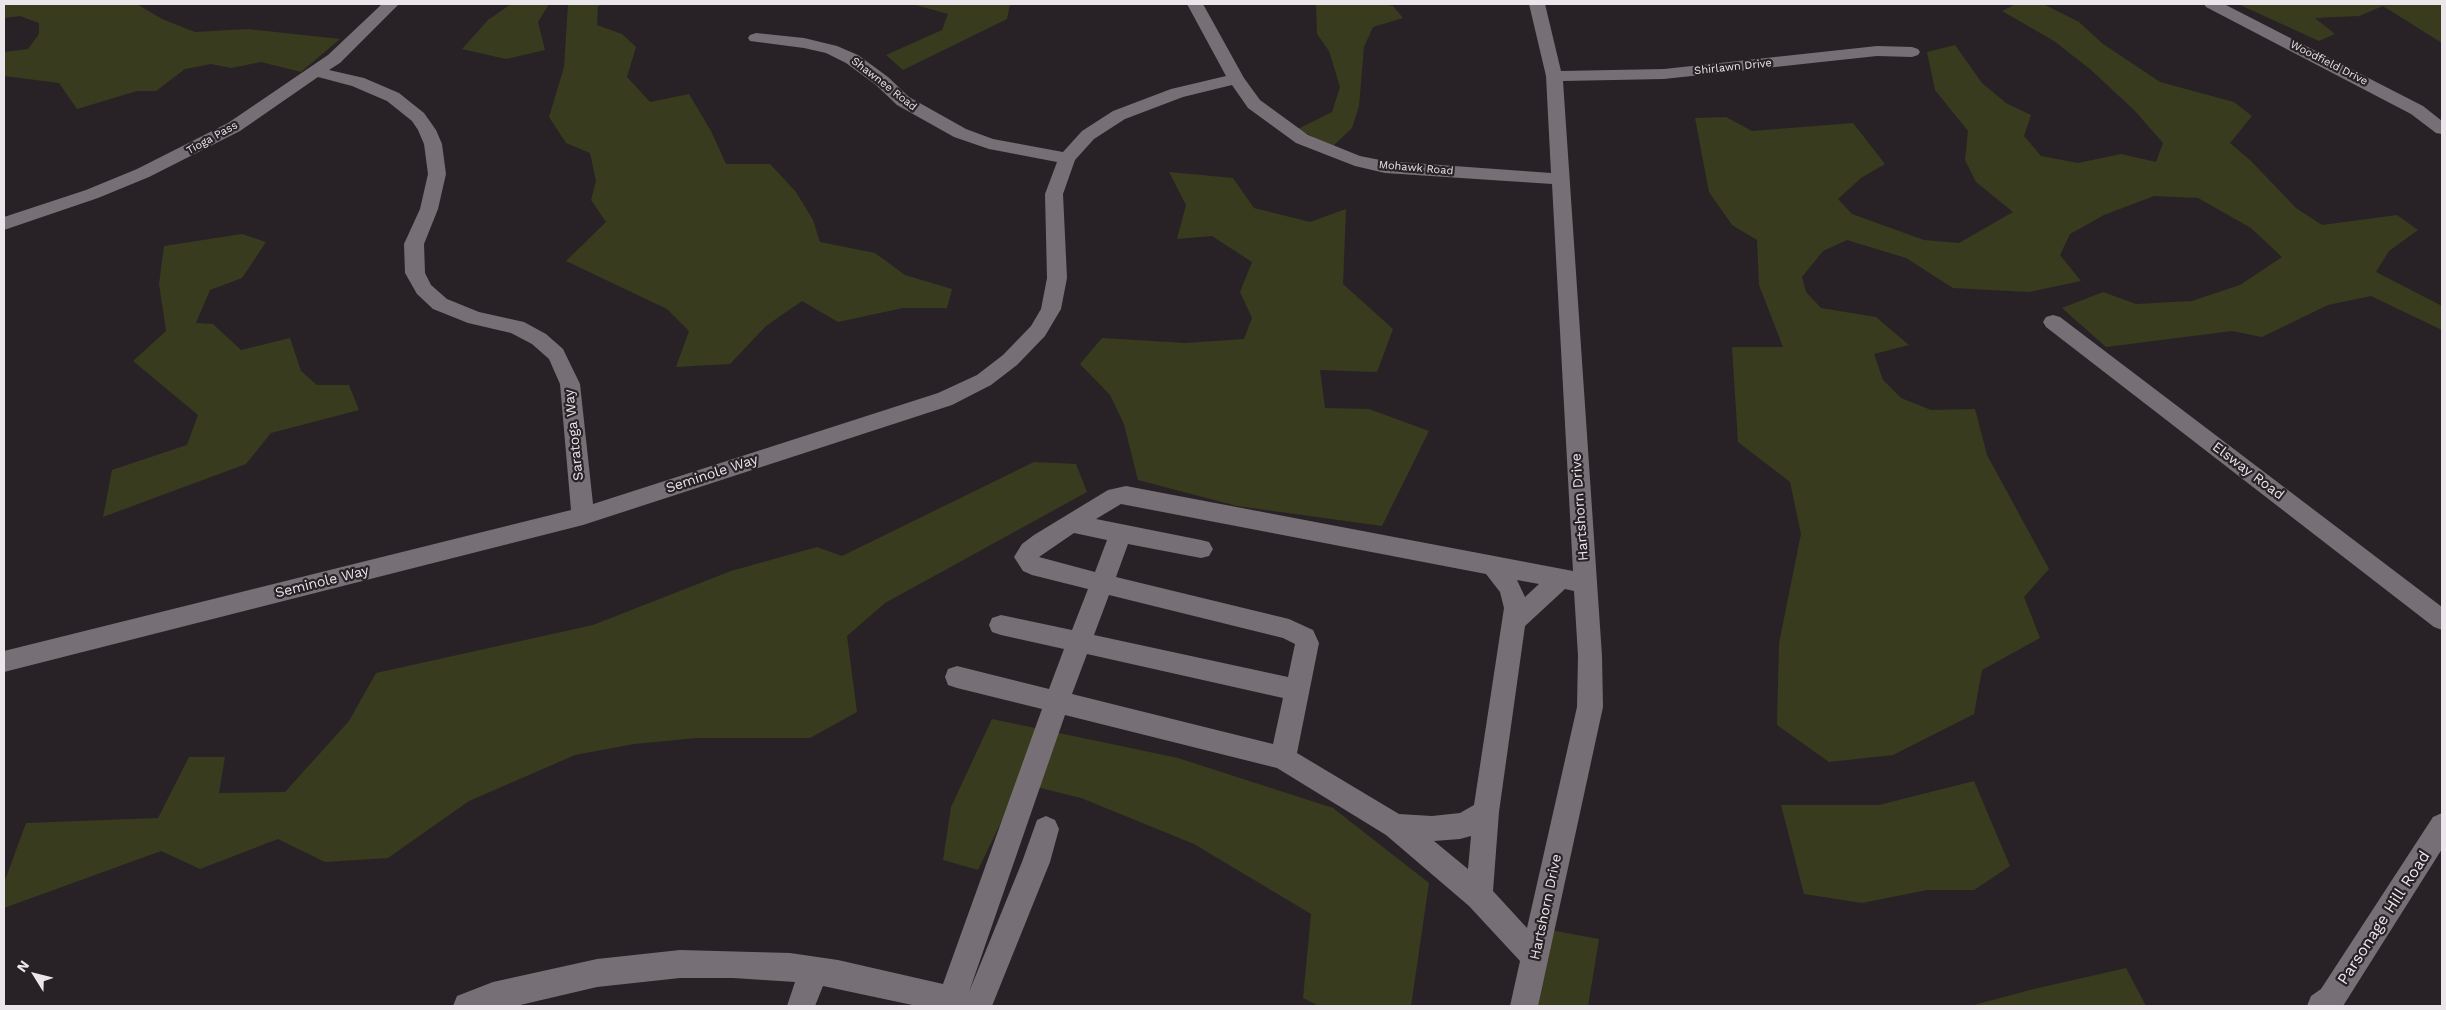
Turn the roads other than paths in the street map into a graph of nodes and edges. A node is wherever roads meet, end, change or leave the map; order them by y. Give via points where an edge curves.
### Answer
1 (391, 4) edge
2 (1195, 4) edge
3 (1537, 4) edge
4 (2212, 4) edge
5 (756, 38) dead end
6 (1912, 52) dead end
7 (316, 72) junction
8 (1554, 76) junction
9 (1236, 79) junction
10 (2410, 106) junction
11 (2442, 119) edge
12 (2442, 129) edge
13 (1067, 158) junction
14 (1559, 179) junction
15 (4, 224) edge
16 (2053, 322) dead end
17 (583, 516) junction
18 (1073, 524) junction
19 (1121, 533) junction
20 (1201, 549) dead end
21 (1494, 565) junction
22 (1561, 578) junction
23 (1102, 583) junction
24 (1585, 583) junction
25 (2442, 620) edge
26 (1515, 621) junction
27 (1001, 625) dead end
28 (1080, 642) junction
29 (4, 662) edge
30 (957, 677) dead end
31 (1297, 690) junction
32 (1056, 701) junction
33 (1283, 758) junction
34 (1486, 812) junction
35 (1395, 826) junction
36 (2442, 826) edge
37 (1046, 829) dead end
38 (1479, 896) junction
39 (1535, 957) junction
40 (814, 971) junction
41 (966, 1005) edge
42 (467, 1006) edge
43 (801, 1006) edge
44 (1524, 1006) edge
45 (2321, 1006) edge

1 - 7 street, Tioga Pass
2 - 9 street, Mohawk Road
3 - 8 street, Hartshorn Drive
4 - 10 street, Woodfield Drive
5 - 13 street, Shawnee Road via 804,43 852,58 903,101 928,118 960,133 989,144
6 - 8 street, Shirlawn Drive via 1877,51 1664,74
7 - 15 street, Tioga Pass via 242,122 190,150 92,194
7 - 17 street, Saratoga Way via 376,88 406,106 427,130 433,144 437,174 429,209 414,244 415,272 424,289 440,304 475,318 516,327 539,339 556,354 570,384
8 - 14 street, Hartshorn Drive
9 - 13 street, Seminole Way via 1177,93 1118,115 1088,135
9 - 14 street, Mohawk Road via 1254,104 1302,139 1355,160 1385,167
10 - 11 street
10 - 12 street, Woodfield Drive
13 - 17 street, Seminole Way via 1054,194 1058,278 1051,310 1038,331 1010,360 984,380 945,399
14 - 24 street, Hartshorn Drive
16 - 25 street, Elsway Road
17 - 29 street, Seminole Way
18 - 19 street
18 - 21 street via 1104,502 1126,495
18 - 23 street via 1030,551 1026,557 1040,568
19 - 20 street
19 - 23 street
21 - 22 street
21 - 26 street via 1514,596
22 - 24 street
22 - 26 street
23 - 28 street
23 - 31 street via 1297,632 1307,643
24 - 39 street, Hartshorn Drive via 1590,707
26 - 34 street
27 - 28 street
28 - 31 street
28 - 32 street
30 - 32 street
31 - 33 street
32 - 33 street
32 - 41 street
33 - 35 street
34 - 35 street via 1472,823 1460,826 1432,829
34 - 38 street
35 - 38 street
36 - 45 street, Parsonage Hill Road via 2331,999
37 - 41 street via 1036,862
38 - 39 street
39 - 44 street, Hartshorn Drive
40 - 41 street via 848,976
40 - 42 street via 733,964 680,964 570,978
40 - 43 street

